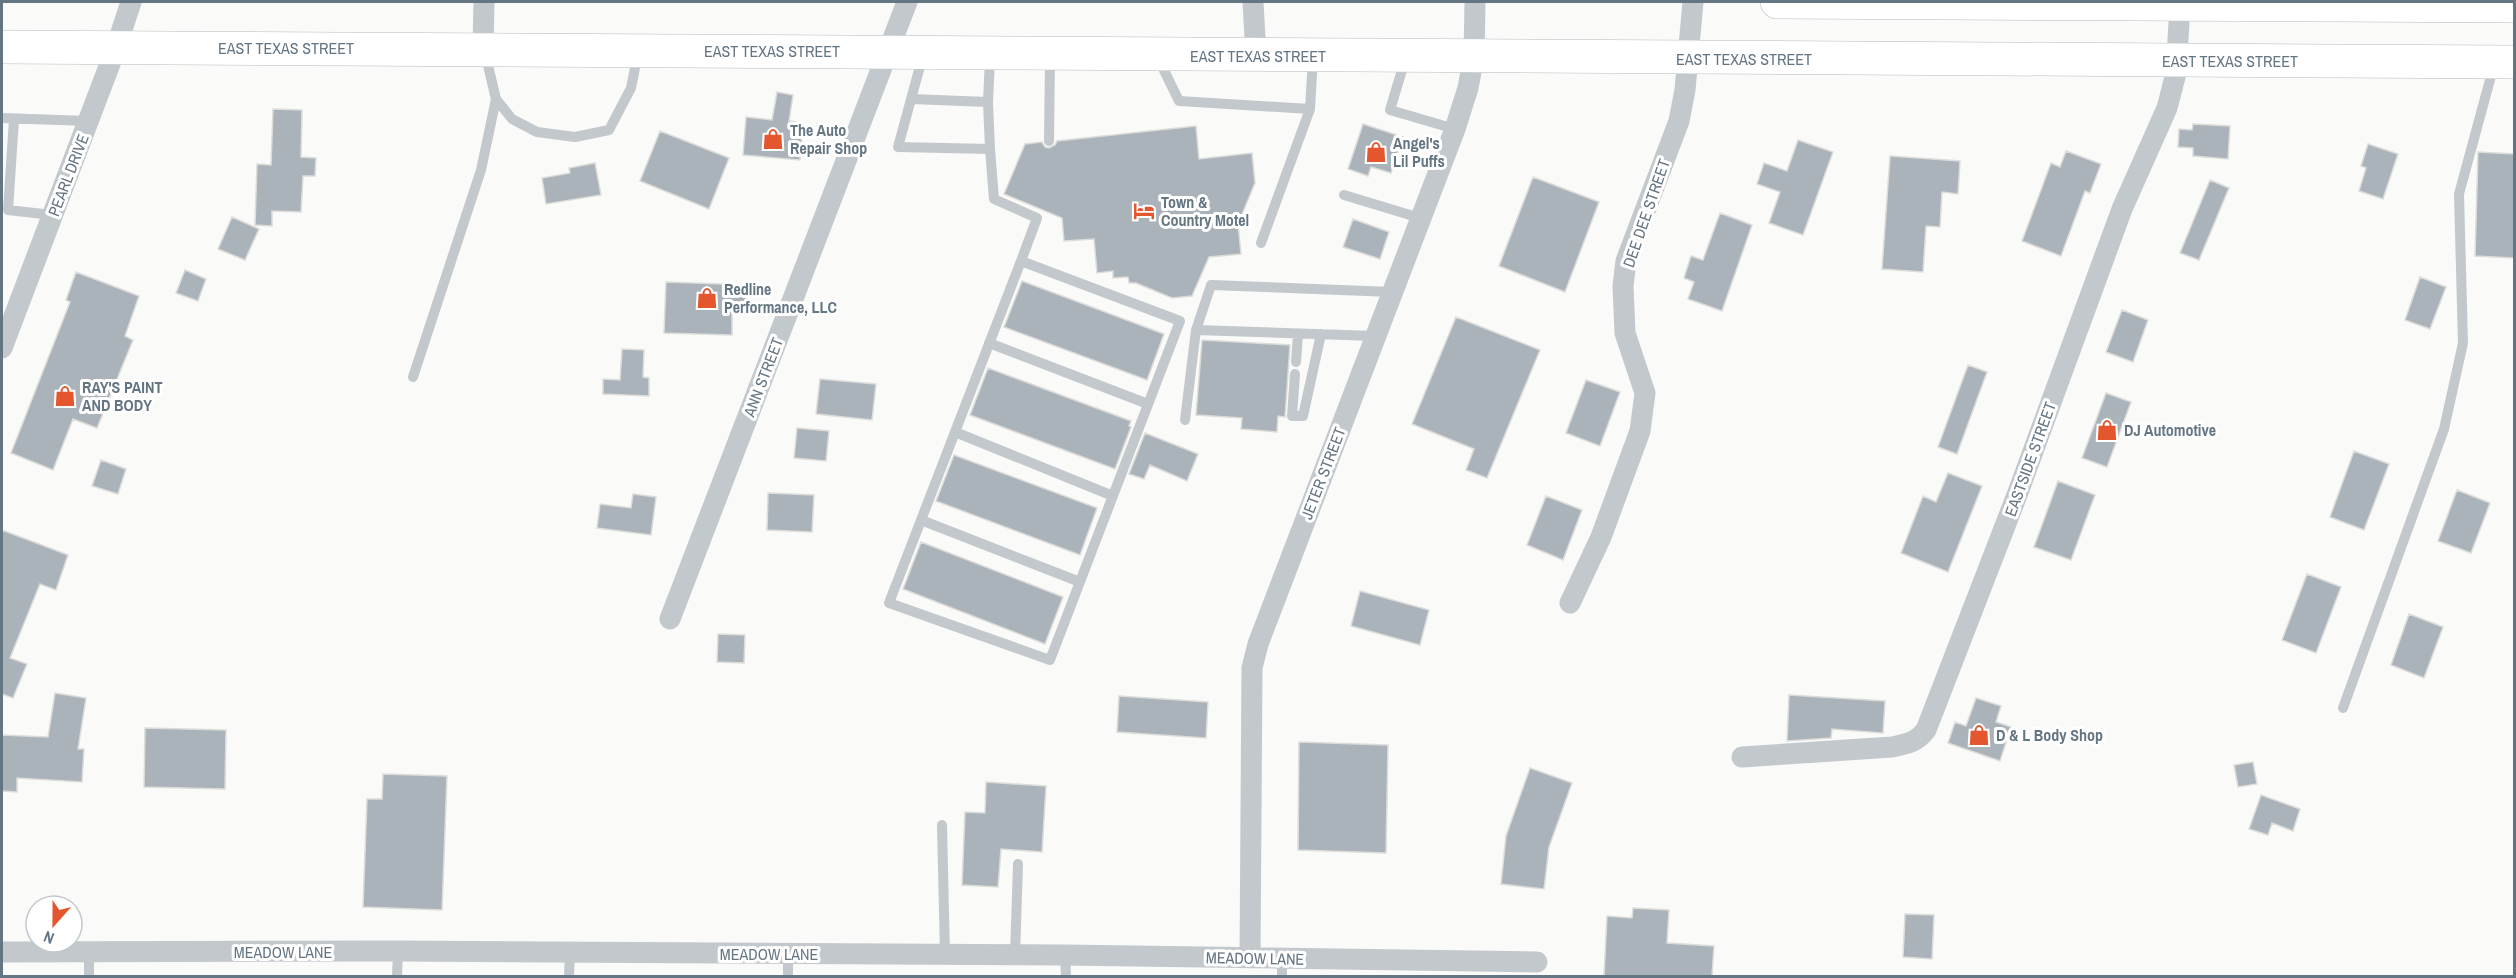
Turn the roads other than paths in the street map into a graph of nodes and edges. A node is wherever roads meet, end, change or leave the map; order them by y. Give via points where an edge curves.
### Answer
1 (131, 2) edge
2 (484, 2) edge
3 (908, 2) edge
4 (1253, 2) edge
5 (1474, 2) edge
6 (1693, 2) edge
7 (1777, 2) edge
8 (2180, 6) junction
9 (2514, 6) edge
10 (2, 47) edge
11 (116, 48) junction
12 (483, 48) junction
13 (639, 50) junction
14 (886, 52) junction
15 (924, 52) junction
16 (990, 53) junction
17 (1050, 54) junction
18 (1156, 55) junction
19 (1256, 56) junction
20 (1313, 56) junction
21 (1474, 56) junction
22 (1406, 57) junction
23 (1687, 59) junction
24 (2177, 61) junction
25 (2505, 62) edge
26 (496, 99) junction
27 (911, 99) junction
28 (988, 102) junction
29 (1310, 109) junction
30 (2, 118) edge
31 (14, 119) junction
32 (88, 122) junction
33 (1455, 129) junction
34 (1049, 141) dead end
35 (990, 148) junction
36 (1344, 195) dead end
37 (52, 215) junction
38 (1420, 218) junction
39 (1261, 243) dead end
40 (1021, 261) junction
41 (1392, 292) junction
42 (1196, 330) junction
43 (1298, 334) junction
44 (1321, 334) junction
45 (1375, 336) junction
46 (989, 343) junction
47 (2, 348) edge
48 (1296, 362) dead end
49 (1295, 374) dead end
50 (413, 376) dead end
51 (1148, 405) junction
52 (1185, 420) dead end
53 (955, 432) junction
54 (1113, 496) junction
55 (921, 519) junction
56 (1080, 582) junction
57 (1570, 603) dead end
58 (670, 619) dead end
59 (2343, 708) dead end
60 (1742, 757) dead end
61 (942, 825) dead end
62 (1018, 864) dead end
63 (398, 951) junction
64 (2, 952) edge
65 (570, 952) junction
66 (89, 953) junction
67 (788, 954) junction
68 (945, 955) junction
69 (1015, 955) junction
70 (1065, 955) junction
71 (1251, 958) junction
72 (1537, 962) dead end
73 (1282, 968) edge
74 (89, 976) edge
75 (397, 976) edge
76 (569, 976) edge
77 (788, 976) edge
78 (1066, 976) edge

1 - 11 street, PEARL DRIVE
2 - 12 street
3 - 14 street, ANN STREET
4 - 19 street
5 - 21 street, JETER STREET
6 - 23 street, DEE DEE STREET
7 - 8 main road
8 - 9 main road
8 - 24 street, EASTSIDE STREET
10 - 11 main road, EAST TEXAS STREET
11 - 12 main road, EAST TEXAS STREET
11 - 32 street, PEARL DRIVE
12 - 13 main road, EAST TEXAS STREET
12 - 26 lane
13 - 14 main road, EAST TEXAS STREET
13 - 26 lane via 631,88 609,130 575,137 537,132 512,119
14 - 15 main road, EAST TEXAS STREET
14 - 58 street, ANN STREET
15 - 16 main road, EAST TEXAS STREET
15 - 27 lane
16 - 17 main road, EAST TEXAS STREET
16 - 28 lane
17 - 18 main road, EAST TEXAS STREET
17 - 34 lane
18 - 19 main road, EAST TEXAS STREET
18 - 29 lane via 1179,101
19 - 20 main road, EAST TEXAS STREET
20 - 22 main road, EAST TEXAS STREET
20 - 29 lane
21 - 22 main road, EAST TEXAS STREET
21 - 23 main road, EAST TEXAS STREET
21 - 33 street, JETER STREET
22 - 33 lane via 1390,110
23 - 24 main road, EAST TEXAS STREET
23 - 57 street, DEE DEE STREET via 1679,121 1626,261 1625,333 1645,393 1640,431 1601,537
24 - 25 main road, EAST TEXAS STREET
24 - 60 street, EASTSIDE STREET via 2167,108 2122,209 1926,730 1920,739 1892,747
25 - 59 lane via 2459,194 2463,343 2444,429
26 - 50 lane via 481,170
27 - 28 lane
27 - 35 lane via 898,147
28 - 35 lane
29 - 39 lane
30 - 31 lane
31 - 32 lane
31 - 37 lane via 8,210
32 - 37 street, PEARL DRIVE
33 - 38 street, JETER STREET
35 - 40 lane via 994,199 1040,214
36 - 38 lane
37 - 47 street, PEARL DRIVE
38 - 41 street, JETER STREET
40 - 46 lane
40 - 51 lane via 1180,321
41 - 42 lane via 1211,285
41 - 45 street, JETER STREET
42 - 43 lane
42 - 52 lane
43 - 44 lane
43 - 48 lane
44 - 45 lane
44 - 49 lane via 1303,416 1293,416
45 - 71 street, JETER STREET via 1252,668
46 - 51 lane
46 - 53 lane
51 - 54 lane
53 - 54 lane
53 - 55 lane
54 - 56 lane
55 - 56 lane
55 - 56 lane via 889,603 1050,660
61 - 68 lane
62 - 69 lane
63 - 65 street, MEADOW LANE
63 - 66 street, MEADOW LANE
63 - 75 lane
64 - 66 street, MEADOW LANE
65 - 67 street, MEADOW LANE
65 - 76 lane
66 - 74 lane
67 - 68 street, MEADOW LANE
67 - 77 lane
68 - 69 street, MEADOW LANE
69 - 70 street, MEADOW LANE
70 - 71 street, MEADOW LANE
70 - 78 lane
71 - 73 street, MEADOW LANE
72 - 73 street, MEADOW LANE

